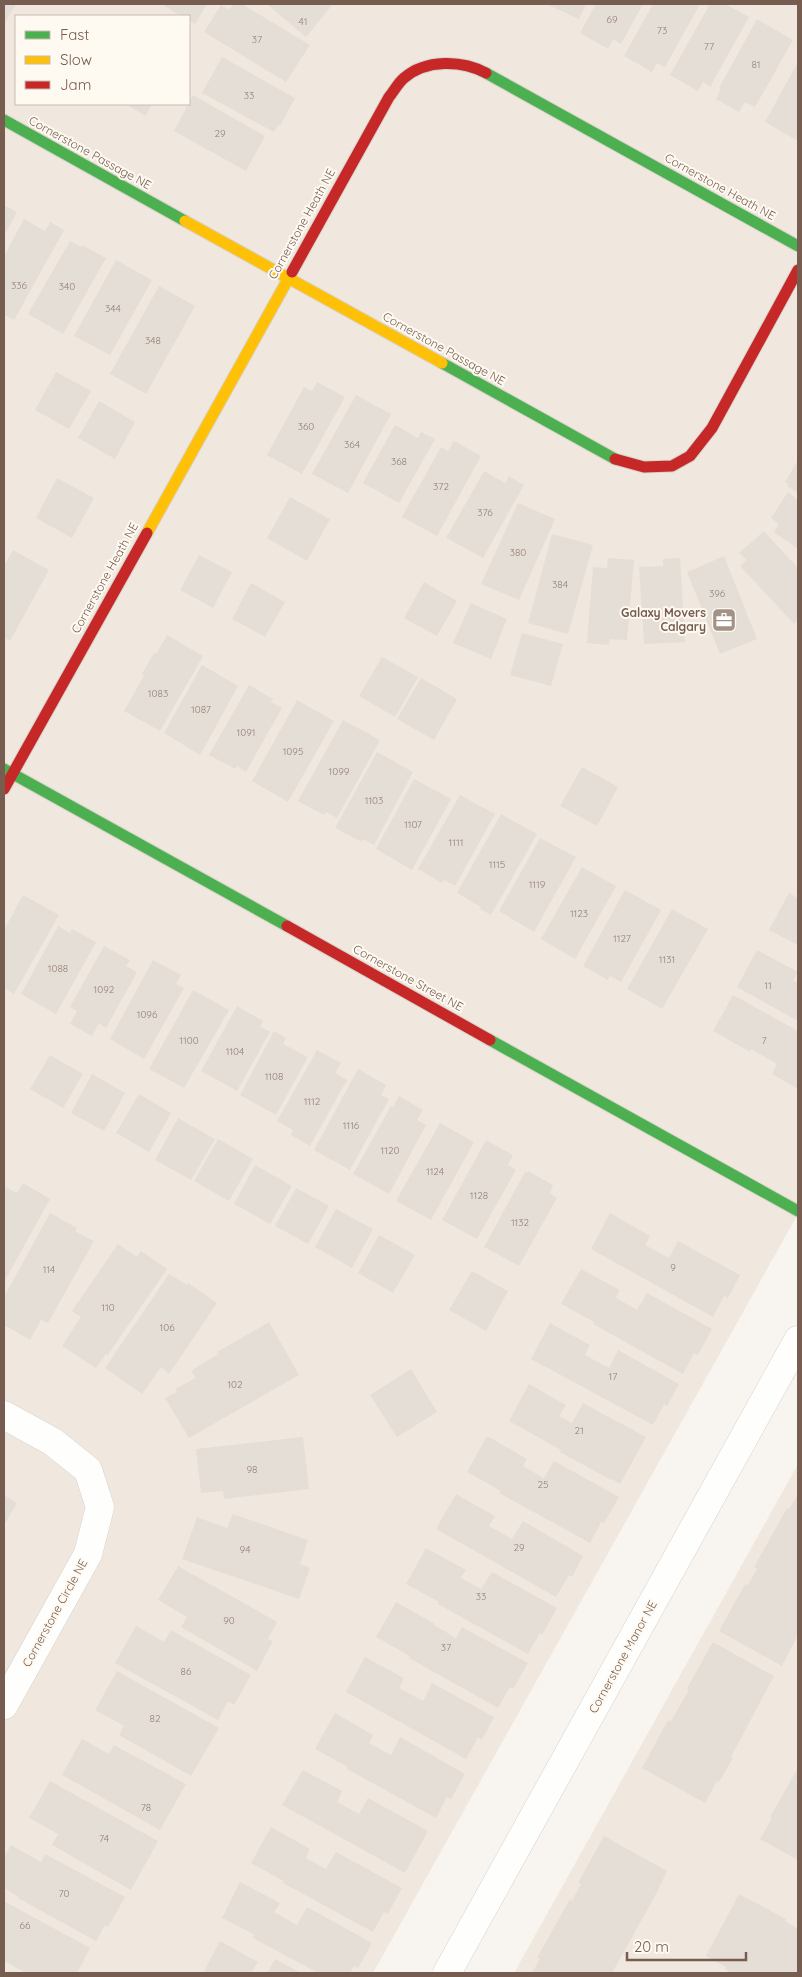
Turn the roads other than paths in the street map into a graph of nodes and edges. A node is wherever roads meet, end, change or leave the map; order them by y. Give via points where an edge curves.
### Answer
1 (4, 120) edge
2 (798, 246) edge
3 (798, 270) edge
4 (288, 279) junction
5 (8, 772) edge
6 (4, 790) edge
7 (798, 1211) edge
8 (798, 1340) edge
9 (4, 1415) edge
10 (4, 1705) edge
11 (447, 1973) edge

1 - 4 street, Cornerstone Passage NE
2 - 4 street, Cornerstone Heath NE via 478,69 455,63 427,66 404,78 389,97
3 - 4 street, Cornerstone Passage NE via 712,428 690,456 672,466 644,467 614,458
4 - 5 street, Cornerstone Heath NE
5 - 6 street
5 - 7 street, Cornerstone Street NE
8 - 11 street, Cornerstone Manor NE
9 - 10 street, Cornerstone Circle NE via 53,1442 88,1470 100,1508 88,1554

